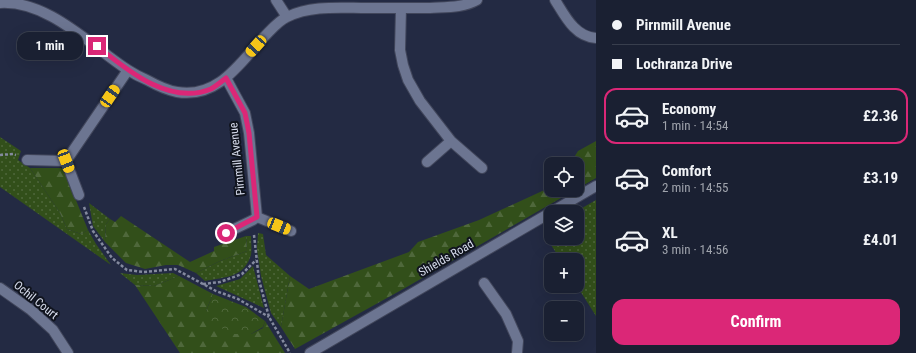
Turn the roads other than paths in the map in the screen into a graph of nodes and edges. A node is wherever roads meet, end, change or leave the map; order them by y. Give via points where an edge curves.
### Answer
1 (276, 0) edge
2 (477, 0) edge
3 (555, 0) edge
4 (0, 3) edge
5 (401, 8) junction
6 (286, 17) junction
7 (596, 38) edge
8 (128, 70) junction
9 (226, 78) junction
10 (451, 141) junction
11 (27, 160) dead end
12 (66, 161) junction
13 (427, 162) dead end
14 (482, 168) dead end
15 (596, 186) edge
16 (79, 195) road end
17 (255, 219) junction
18 (291, 231) dead end
19 (226, 233) dead end
20 (484, 283) dead end
21 (0, 288) edge
22 (68, 353) edge
23 (310, 353) edge
24 (517, 353) edge

1 - 6 street
2 - 5 street via 470,4 450,7
3 - 7 street via 575,30 588,38
4 - 8 street via 24,4 41,10
5 - 6 street via 317,8
5 - 10 street via 400,50 408,80 420,101
6 - 9 street via 275,25
8 - 9 street via 159,87 177,92 193,93 211,88
8 - 12 street
9 - 17 street, Pirnmill Avenue via 245,113 249,133
10 - 13 street
10 - 14 street
11 - 12 street
12 - 16 street
15 - 23 street, Shields Road
17 - 18 street
17 - 19 street
20 - 24 street via 506,314 518,341
21 - 22 street, Ochil Court via 31,310 53,330

